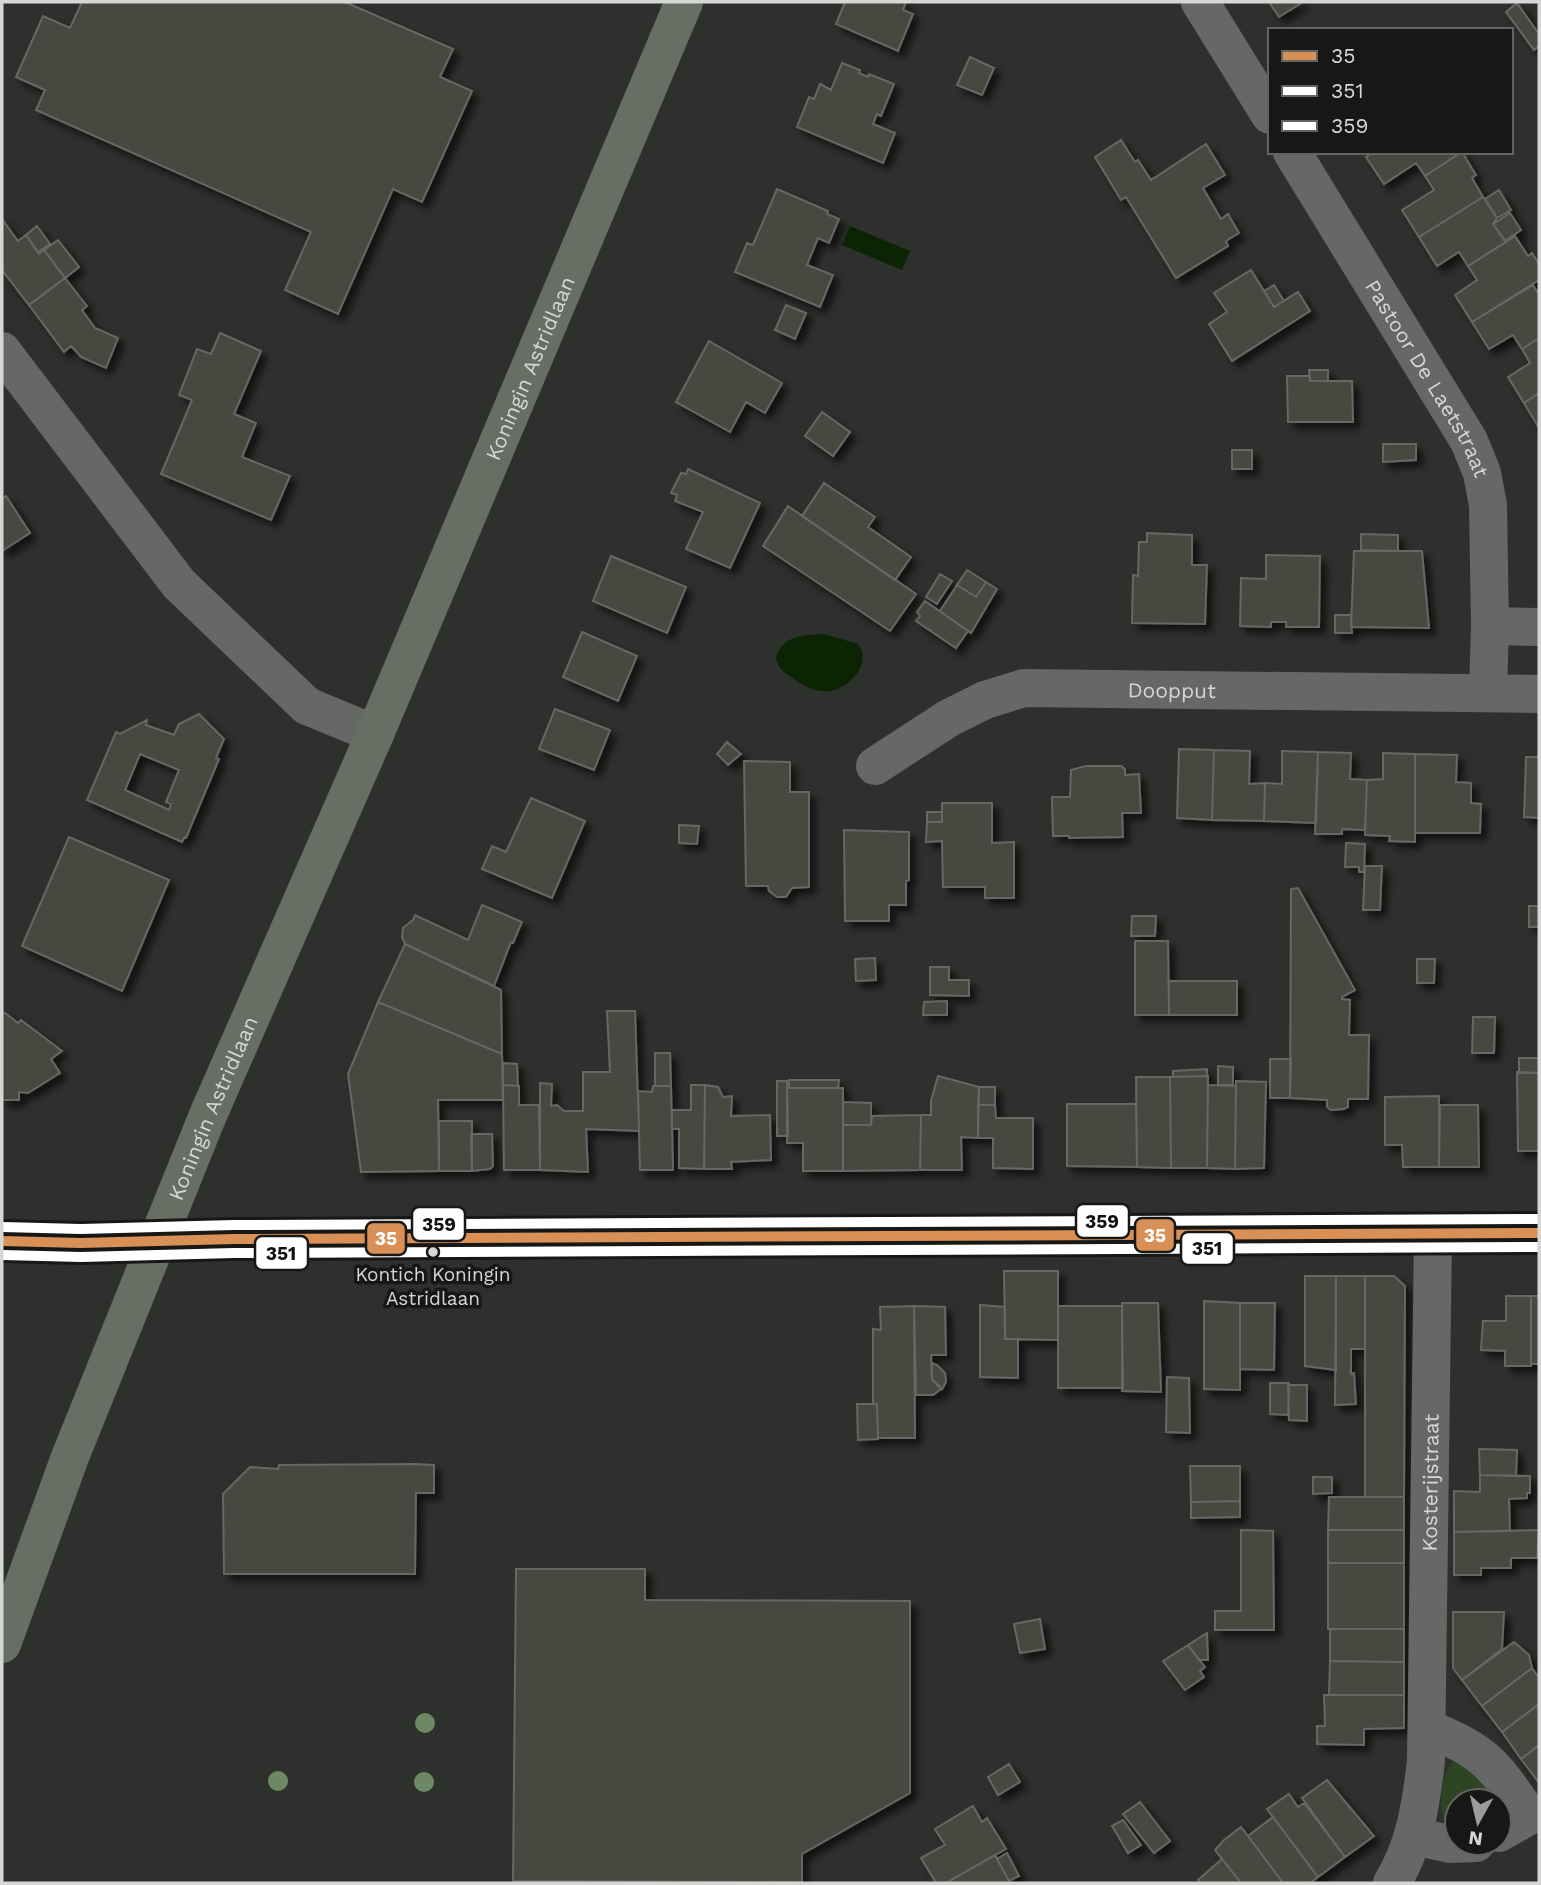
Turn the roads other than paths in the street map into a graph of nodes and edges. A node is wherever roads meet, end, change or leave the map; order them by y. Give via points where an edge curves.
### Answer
1 (684, 2) edge
2 (1200, 2) edge
3 (1268, 112) edge
4 (1293, 154) edge
5 (2, 351) edge
6 (1490, 626) junction
7 (1539, 627) edge
8 (1488, 692) junction
9 (1539, 694) edge
10 (375, 734) junction
11 (875, 766) dead end
12 (1539, 1233) edge
13 (1433, 1234) junction
14 (2, 1241) edge
15 (156, 1241) junction
16 (2, 1644) edge
17 (1428, 1730) junction
18 (1522, 1821) edge
19 (1413, 1836) junction
20 (1443, 1842) edge
21 (1392, 1883) edge

1 - 10 main road, Koningin Astridlaan
2 - 3 street
4 - 6 street, Pastoor De Laetstraat via 1469,441 1482,472 1488,505
5 - 10 street via 179,584 307,706
6 - 7 street
6 - 8 street
8 - 9 street, Doopput
8 - 11 street, Doopput via 1024,688 949,718
10 - 15 main road, Koningin Astridlaan
12 - 13 street
13 - 15 street
13 - 17 street, Kosterijstraat
14 - 15 street
15 - 16 main road, Koningin Astridlaan
17 - 18 street via 1456,1740 1491,1763
17 - 19 street, Kosterijstraat
19 - 20 street
19 - 21 street, Kosterijstraat

